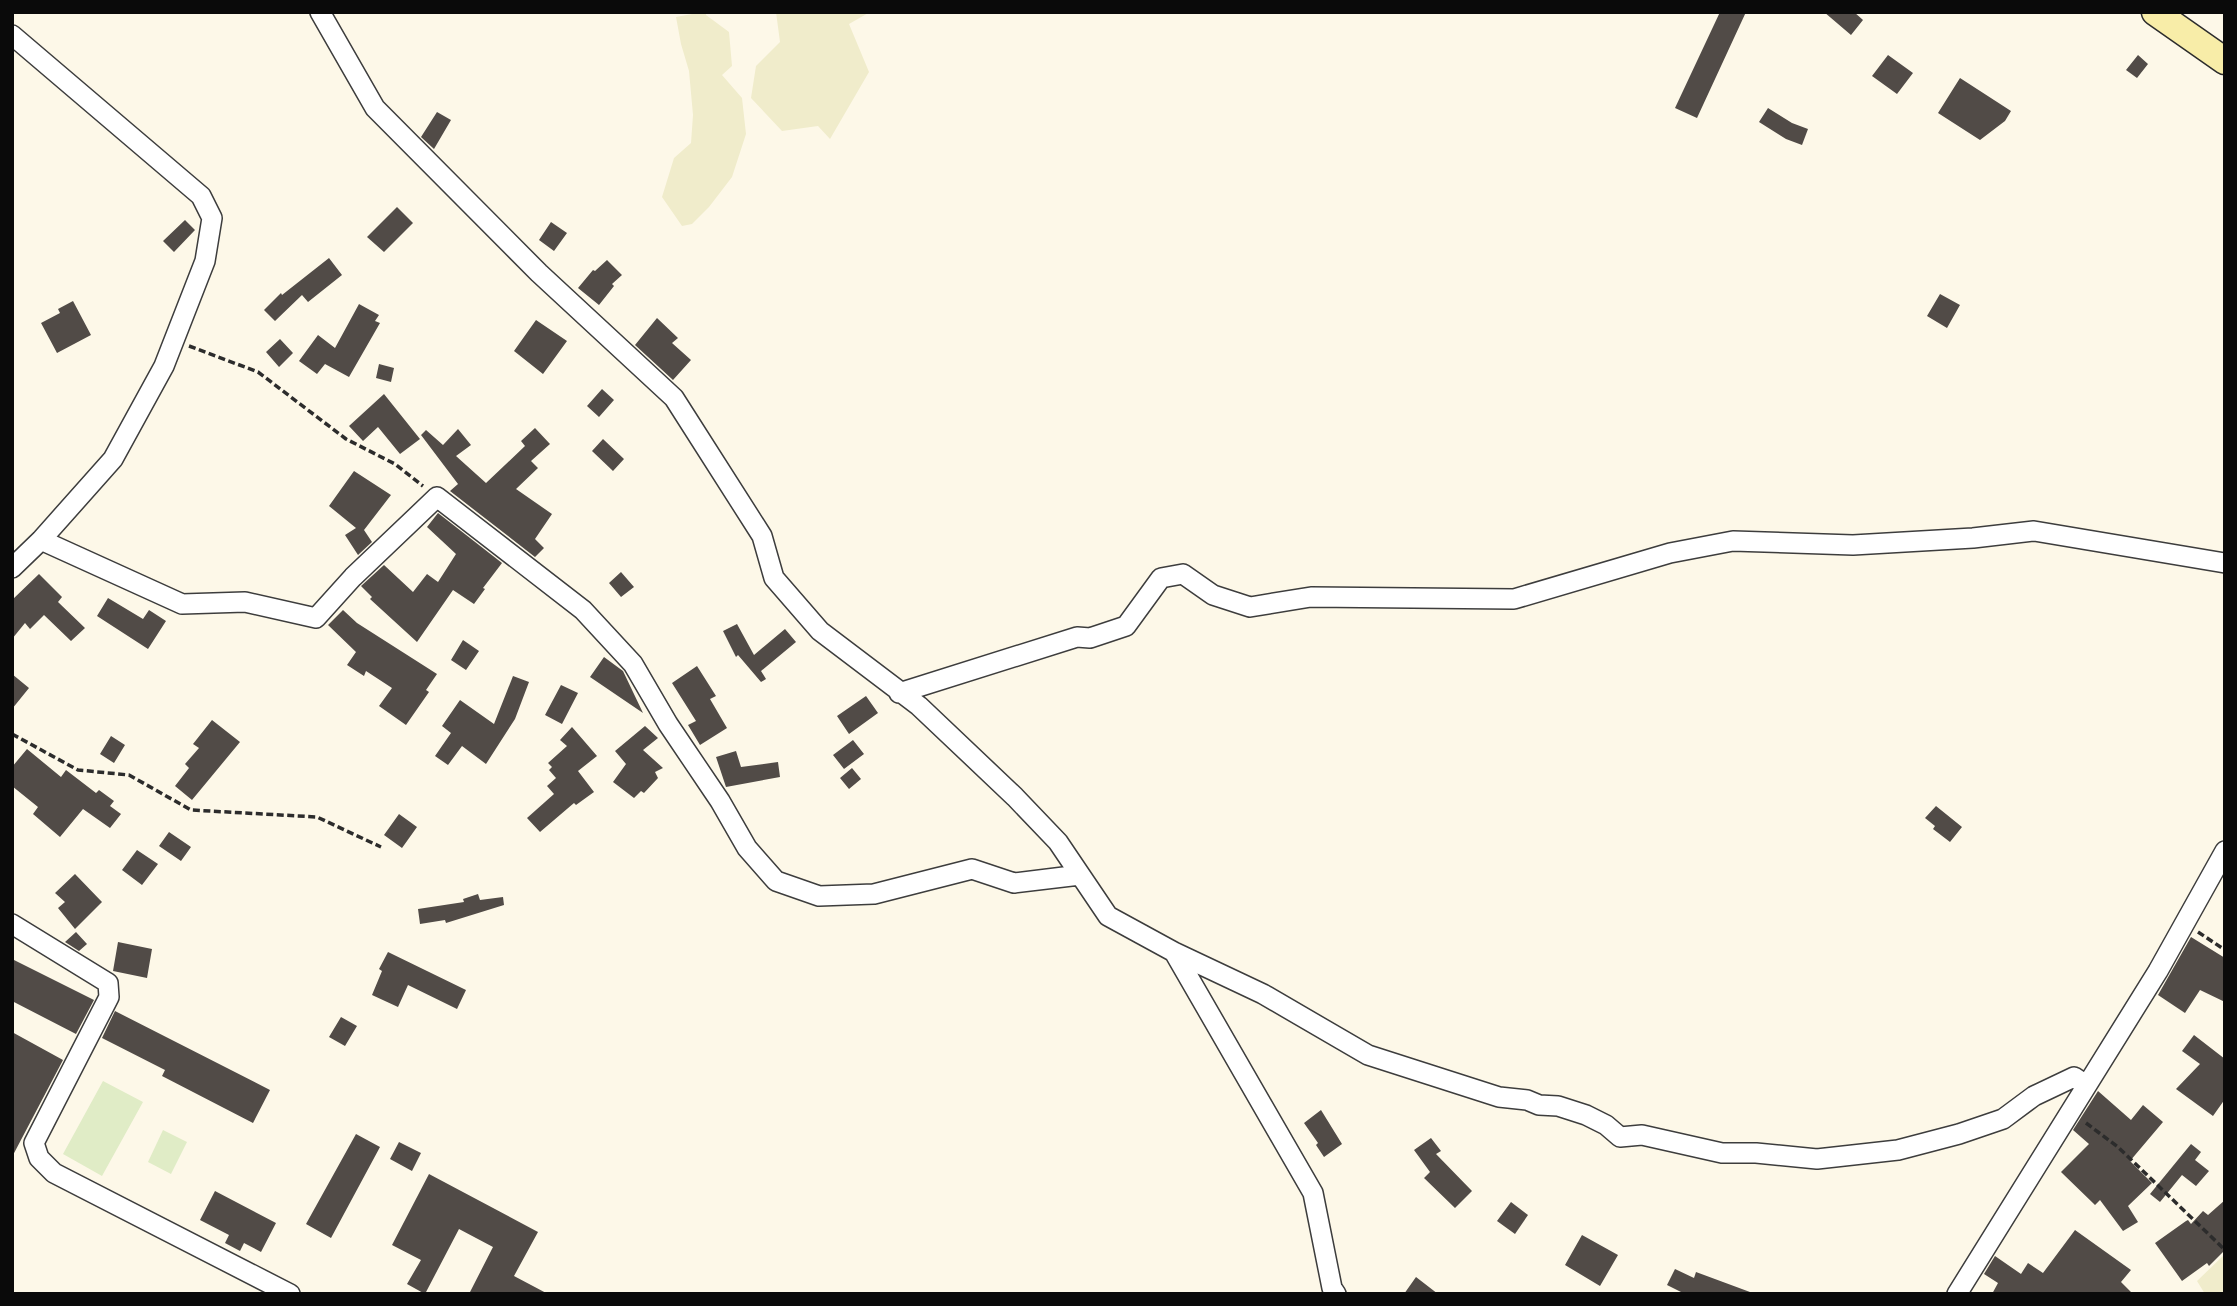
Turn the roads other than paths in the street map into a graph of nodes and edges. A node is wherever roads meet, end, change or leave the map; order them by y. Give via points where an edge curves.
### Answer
1 (320, 12) edge
2 (2155, 12) edge
3 (12, 35) edge
4 (2225, 61) edge
5 (41, 540) junction
6 (2225, 563) edge
7 (12, 568) edge
8 (899, 693) junction
9 (2225, 851) edge
10 (1080, 875) junction
11 (12, 923) edge
12 (1174, 952) junction
13 (2086, 1085) junction
14 (290, 1294) edge
15 (1336, 1294) edge
16 (1957, 1294) edge

1 - 8 street via 375,108 539,273 674,398 762,536 774,578 820,631
2 - 4 street
3 - 5 street via 201,196 212,218 205,261 164,366 113,459
5 - 7 street
5 - 10 street via 182,604 245,602 316,618 437,497 583,610 633,664 747,848 776,881 819,896 874,894 972,869 1014,883
6 - 8 street via 2034,531 1853,545 1733,541 1670,553 1514,599 1311,597 1250,607 1213,595 1183,574 1161,578 1126,626
8 - 10 street via 919,706 1015,797 1058,842
9 - 13 street via 2158,971
10 - 12 street via 1108,916
11 - 14 street via 108,983 110,991 34,1143 39,1158 54,1173
12 - 13 street via 1263,994 1368,1055 1499,1097 1577,1112 1620,1137 1642,1135 1721,1153 1817,1159 1898,1150 2003,1119 2074,1077
12 - 15 street via 1313,1194
13 - 16 street

